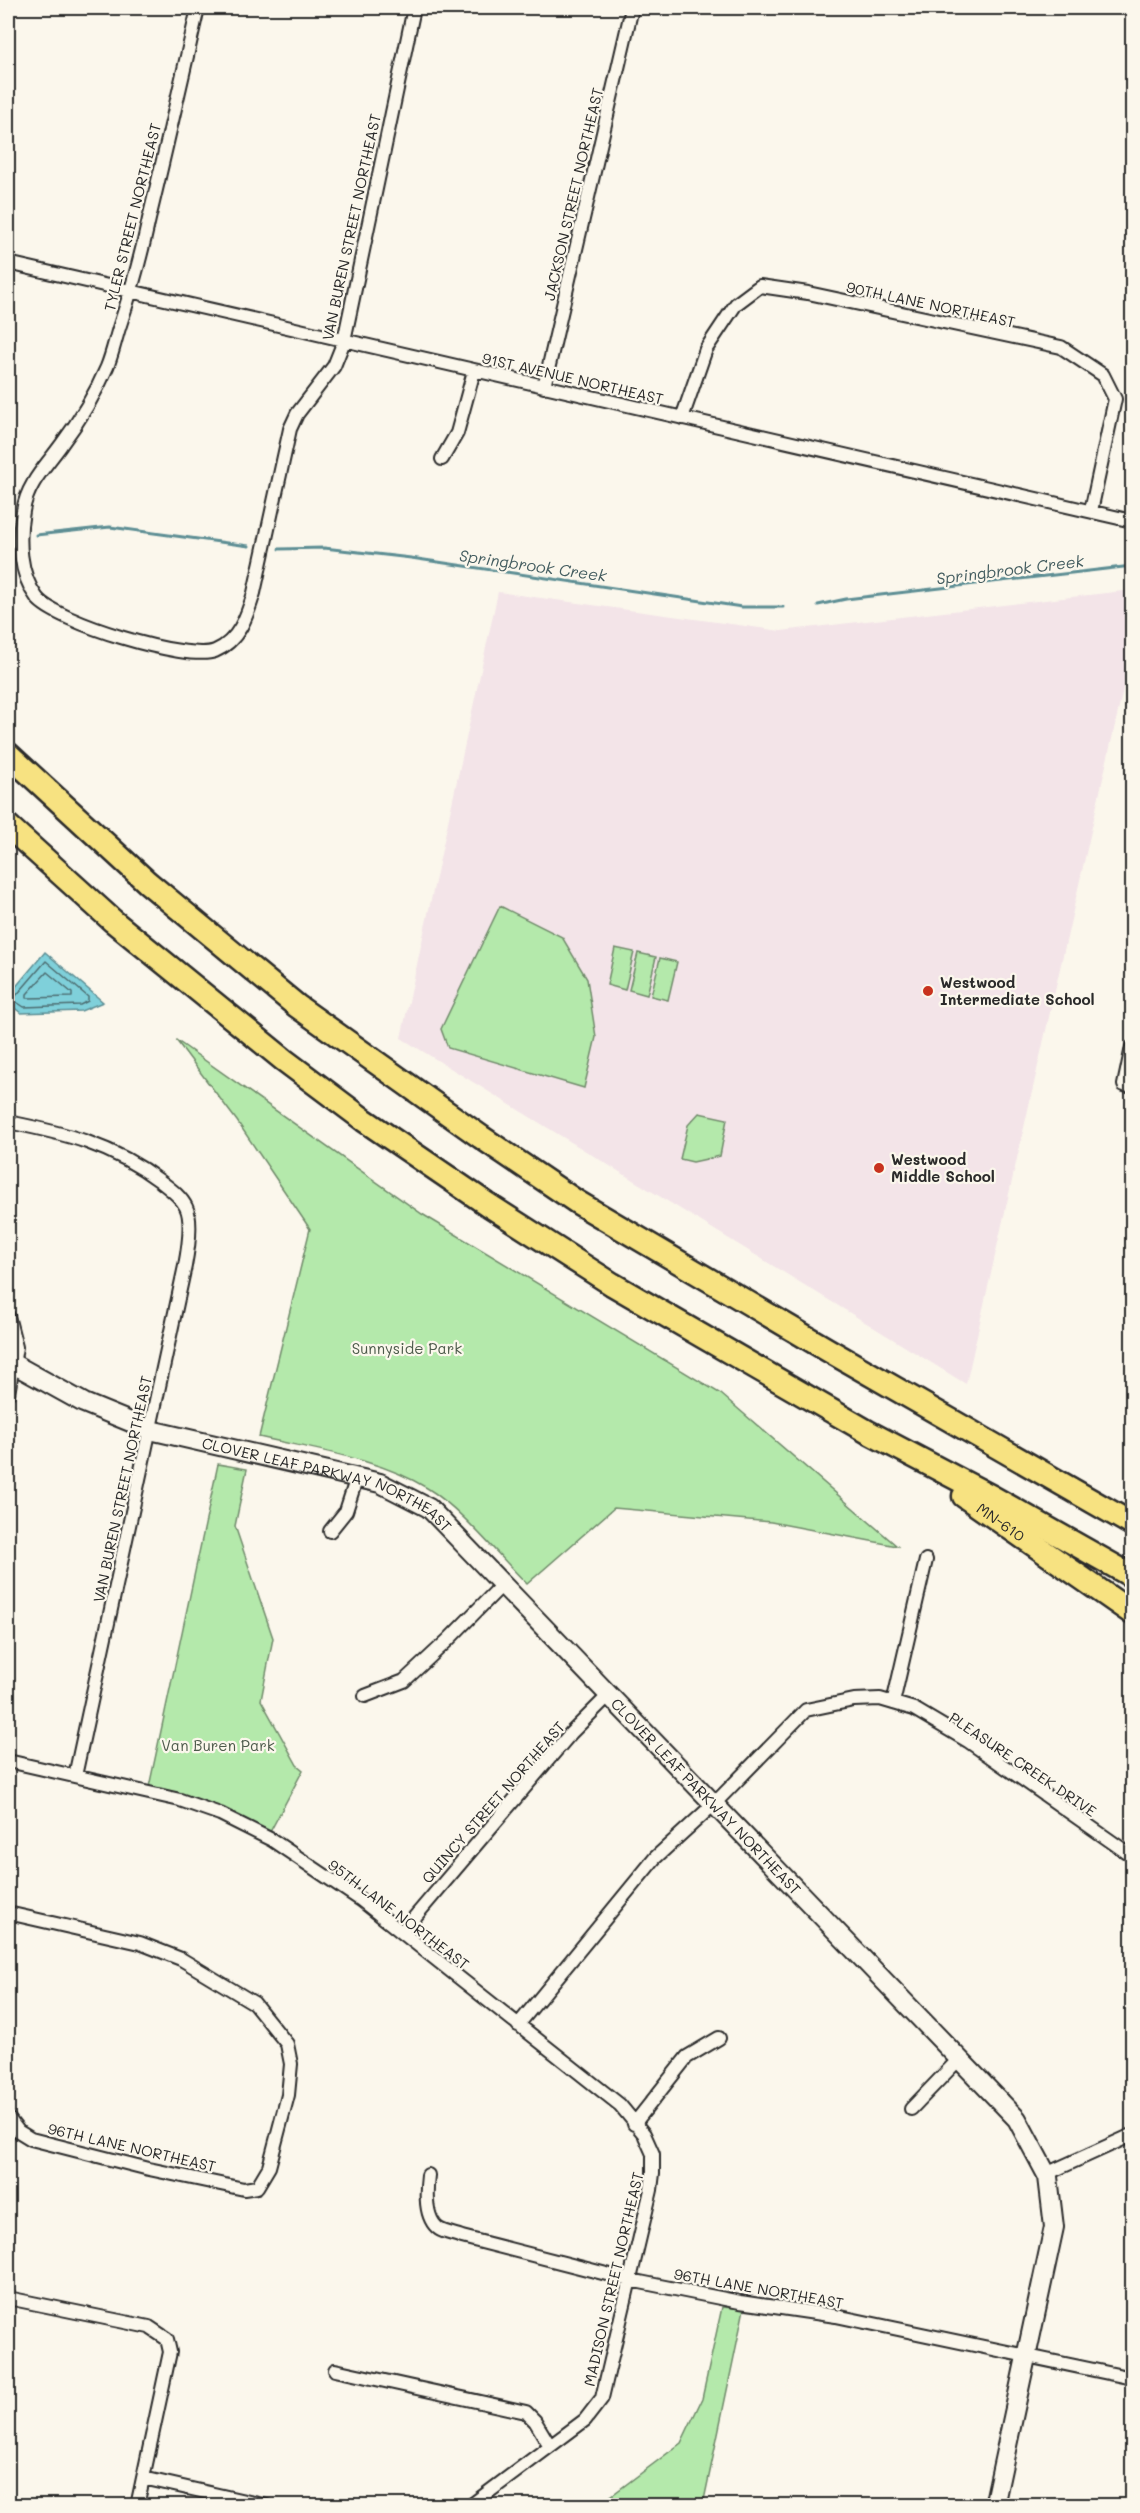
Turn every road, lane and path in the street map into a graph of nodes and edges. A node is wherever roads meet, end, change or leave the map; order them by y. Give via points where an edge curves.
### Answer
1 (198, 8) edge
2 (414, 8) edge
3 (632, 8) edge
4 (8, 263) edge
5 (132, 292) junction
6 (344, 341) junction
7 (474, 370) junction
8 (544, 387) junction
9 (682, 418) junction
10 (442, 459) dead end
11 (1091, 511) junction
12 (1132, 520) edge
13 (157, 646) joint
14 (8, 754) edge
15 (8, 826) edge
16 (1132, 1047) edge
17 (1128, 1086) edge
18 (8, 1122) edge
19 (8, 1317) edge
20 (11, 1362) edge
21 (8, 1394) edge
22 (150, 1430) junction
23 (868, 1432) junction
24 (357, 1477) junction
25 (1073, 1490) junction
26 (1132, 1517) edge
27 (1132, 1524) edge
28 (330, 1532) dead end
29 (926, 1560) dead end
30 (1132, 1576) edge
31 (503, 1584) junction
32 (1132, 1613) edge
33 (610, 1694) junction
34 (365, 1696) dead end
35 (893, 1703) junction
36 (8, 1761) edge
37 (75, 1776) junction
38 (715, 1803) junction
39 (1132, 1856) edge
40 (8, 1913) edge
41 (402, 1932) junction
42 (107, 1937) junction
43 (121, 1952) dead end
44 (518, 2025) junction
45 (719, 2038) dead end
46 (959, 2059) junction
47 (911, 2109) dead end
48 (8, 2118) edge
49 (633, 2124) junction
50 (1132, 2135) edge
51 (1046, 2174) junction
52 (428, 2175) dead end
53 (630, 2280) junction
54 (8, 2298) edge
55 (1026, 2356) junction
56 (335, 2370) dead end
57 (1132, 2378) edge
58 (550, 2446) junction
59 (143, 2478) junction
60 (137, 2505) edge
61 (267, 2505) edge
62 (470, 2505) edge
63 (994, 2505) edge

1 - 5 street, TYLER STREET NORTHEAST
2 - 6 street, VAN BUREN STREET NORTHEAST
3 - 8 street, JACKSON STREET NORTHEAST
4 - 5 street, 91ST AVENUE NORTHEAST
5 - 6 street, 91ST AVENUE NORTHEAST
5 - 13 street, TYLER STREET NORTHEAST via 107,366 89,403 30,488 23,510 21,549 24,576 38,599 57,613 94,629
6 - 7 street, 91ST AVENUE NORTHEAST
6 - 13 street, VAN BUREN STREET NORTHEAST via 334,366 290,429 254,593 236,636 216,651 200,654
7 - 8 street, 91ST AVENUE NORTHEAST
7 - 10 street via 457,433
8 - 9 street, 91ST AVENUE NORTHEAST
9 - 11 street, 91ST AVENUE NORTHEAST
9 - 11 street, 90TH LANE NORTHEAST via 706,349 736,304 760,286 1061,348 1104,375 1115,399
11 - 12 street, 91ST AVENUE NORTHEAST
14 - 25 highway via 147,882 297,1006 481,1137 576,1202
15 - 23 highway via 113,921 364,1120 612,1284
16 - 17 street
18 - 22 street, VAN BUREN STREET NORTHEAST via 66,1134 116,1152 175,1193 187,1207 190,1238
19 - 20 street via 16,1347
20 - 21 street
20 - 22 street, CLOVER LEAF PARKWAY NORTHEAST via 84,1403
22 - 24 street, CLOVER LEAF PARKWAY NORTHEAST
22 - 37 street, VAN BUREN STREET NORTHEAST
23 - 30 highway
23 - 32 highway, MN-610
24 - 28 street via 346,1511
24 - 31 street, CLOVER LEAF PARKWAY NORTHEAST via 396,1489 429,1508
25 - 26 highway
25 - 27 highway
29 - 35 street
31 - 33 street, CLOVER LEAF PARKWAY NORTHEAST
31 - 34 street via 404,1681
33 - 38 street, CLOVER LEAF PARKWAY NORTHEAST
33 - 41 street, QUINCY STREET NORTHEAST via 571,1733
35 - 38 street, PLEASURE CREEK DRIVE via 880,1698 854,1700 806,1710
35 - 39 street, PLEASURE CREEK DRIVE via 914,1709 968,1741
36 - 37 street, 95TH LANE NORTHEAST
37 - 41 street, 95TH LANE NORTHEAST via 180,1800 220,1814 272,1840
38 - 44 street, PLEASURE CREEK DRIVE via 655,1858
38 - 46 street, CLOVER LEAF PARKWAY NORTHEAST
40 - 42 street
41 - 44 street, 95TH LANE NORTHEAST
42 - 43 street
42 - 48 street, 96TH LANE NORTHEAST via 140,1943 182,1959 254,2003 287,2044 291,2064 288,2095 269,2167 257,2187 244,2189 31,2139
44 - 49 street, 95TH LANE NORTHEAST via 620,2105
45 - 49 street via 687,2057
46 - 47 street
46 - 51 street, CLOVER LEAF PARKWAY NORTHEAST via 1017,2119
49 - 53 street, MADISON STREET NORTHEAST via 644,2134 653,2154 653,2173
50 - 51 street
51 - 55 street, CLOVER LEAF PARKWAY NORTHEAST via 1054,2227
52 - 53 street, 96TH LANE NORTHEAST via 430,2218 440,2229
53 - 55 street, 96TH LANE NORTHEAST via 836,2316
53 - 58 street, MADISON STREET NORTHEAST via 602,2398 585,2420
54 - 59 street via 149,2327 167,2339 170,2352
55 - 57 street, 96TH LANE NORTHEAST
55 - 63 street, CLOVER LEAF PARKWAY NORTHEAST
56 - 58 street via 526,2412
58 - 62 street, MADISON STREET NORTHEAST
59 - 60 street
59 - 61 street

